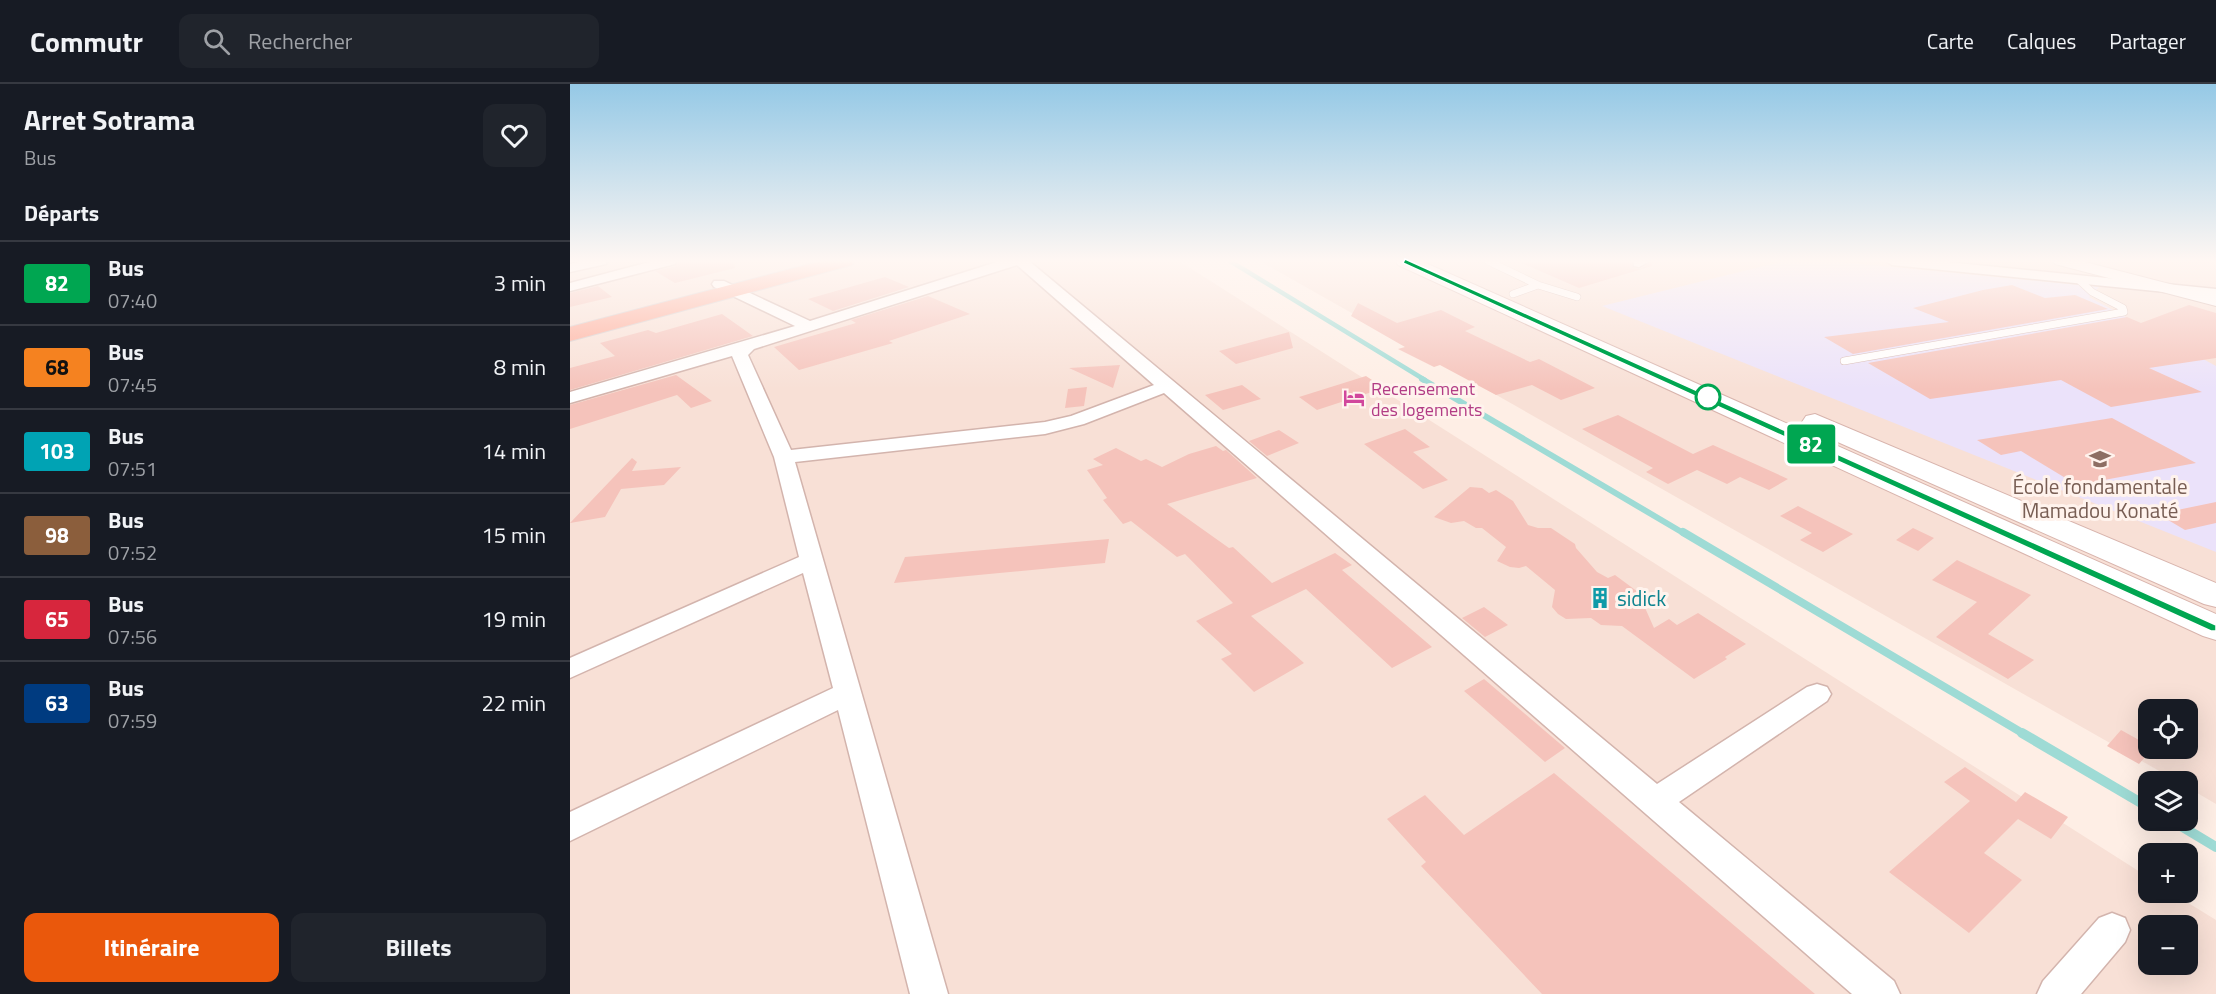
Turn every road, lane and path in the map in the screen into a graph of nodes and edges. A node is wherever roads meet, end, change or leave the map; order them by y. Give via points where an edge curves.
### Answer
1 (653, 303) edge
2 (671, 303) edge
3 (760, 303) edge
4 (879, 303) edge
5 (1070, 303) edge
6 (1499, 303) edge
7 (1535, 303) edge
8 (2114, 303) edge
9 (570, 322) edge
10 (807, 326) junction
11 (570, 334) edge
12 (748, 346) junction
13 (1844, 361) dead end
14 (1167, 386) junction
15 (570, 398) edge
16 (784, 457) junction
17 (812, 560) junction
18 (2216, 596) edge
19 (2216, 628) edge
20 (570, 669) edge
21 (848, 693) junction
22 (1817, 694) dead end
23 (1654, 801) junction
24 (570, 827) edge
25 (2112, 930) dead end
26 (929, 994) edge
27 (1881, 994) edge
28 (2056, 994) edge

1 - 9 highway
2 - 11 highway
3 - 10 street
4 - 10 street
5 - 14 street
6 - 19 main road
7 - 18 main road
8 - 13 lane via 2124,312
10 - 12 street
12 - 15 street
12 - 16 street via 740,355
14 - 16 street via 1045,428
14 - 23 street
16 - 17 street
17 - 20 street
17 - 21 street
21 - 24 street
21 - 26 street
22 - 23 street
23 - 27 street
25 - 28 street

